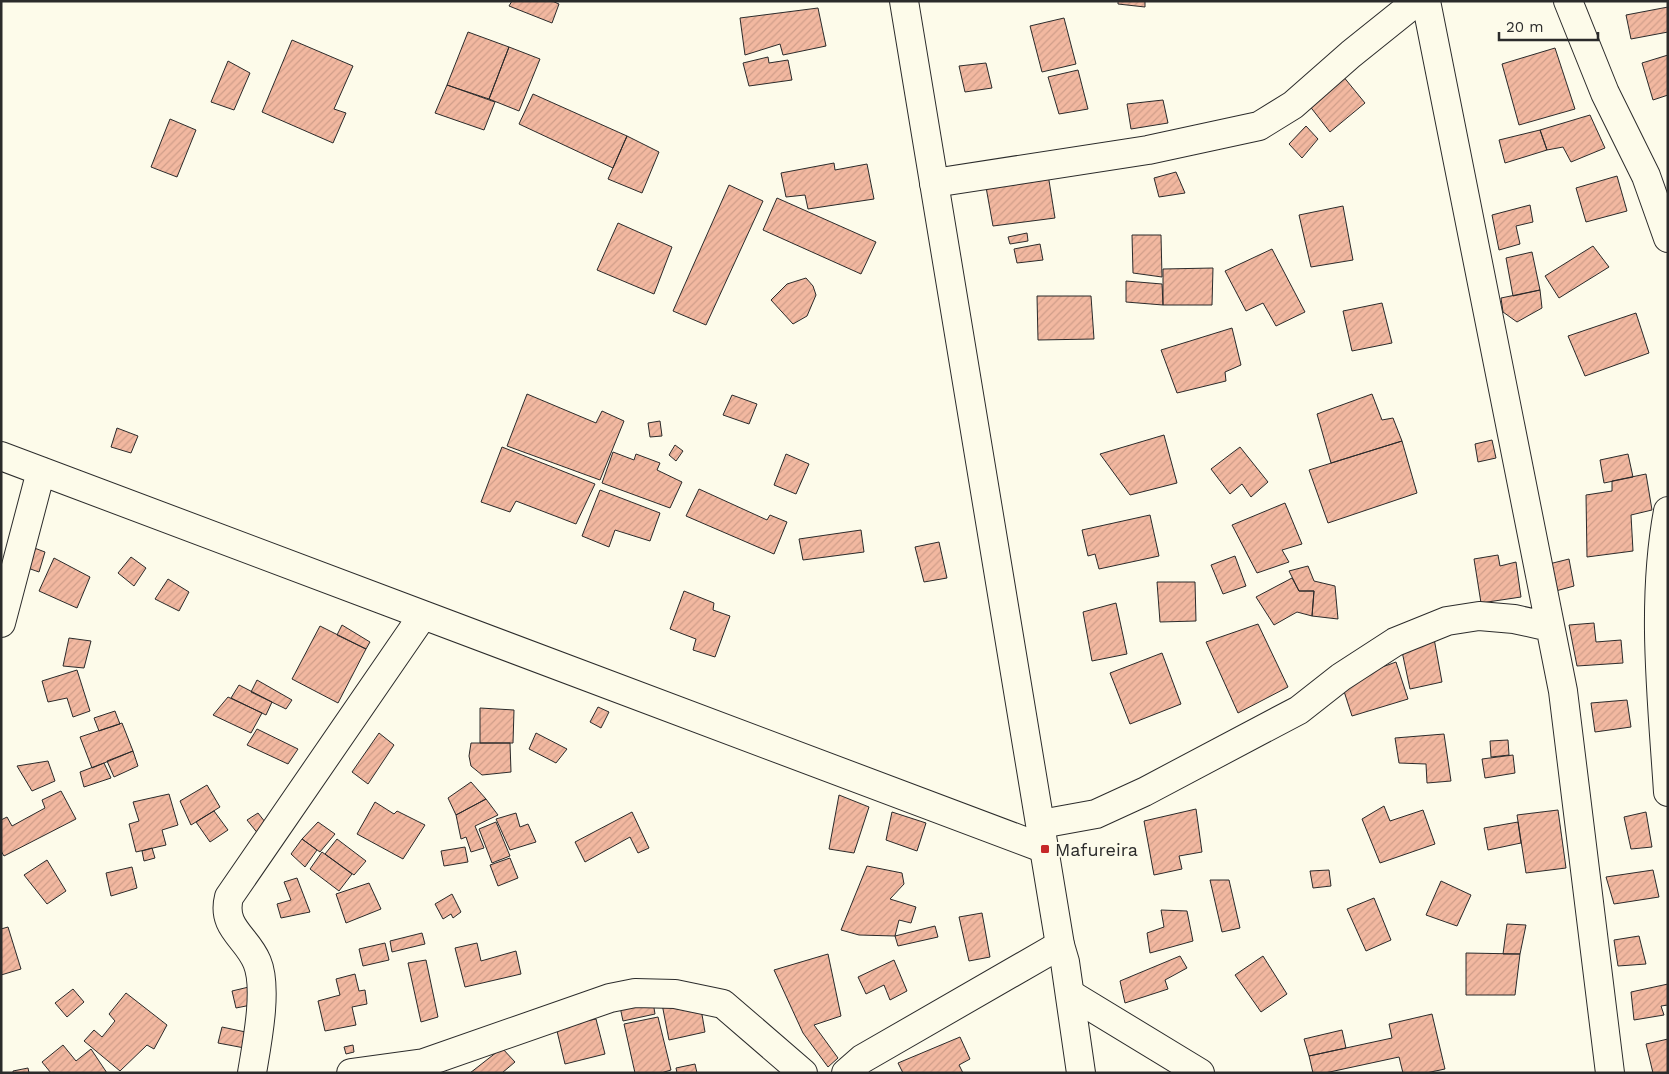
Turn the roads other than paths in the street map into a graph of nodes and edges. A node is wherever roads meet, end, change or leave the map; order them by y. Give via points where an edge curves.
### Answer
1 (904, 1) edge
2 (1417, 1) edge
3 (1426, 1) edge
4 (1568, 1) edge
5 (934, 183) junction
6 (1668, 238) edge
7 (1, 456) edge
8 (41, 471) junction
9 (1668, 511) edge
10 (424, 615) junction
11 (1, 623) edge
12 (1550, 627) junction
13 (1668, 792) edge
14 (1043, 837) junction
15 (1060, 945) junction
16 (1070, 994) junction
17 (426, 1068) edge
18 (252, 1073) edge
19 (351, 1073) edge
20 (803, 1073) edge
21 (846, 1073) edge
22 (1081, 1073) edge
23 (1200, 1073) edge
24 (1610, 1073) edge

1 - 5 street
2 - 5 street via 1294,105 1259,126 1148,150
3 - 12 street
4 - 6 street via 1606,93 1646,176
5 - 14 street
7 - 8 street
8 - 10 street
8 - 11 street
9 - 13 street via 1664,530 1659,637
10 - 14 street
10 - 18 street via 229,898 226,913 235,932 254,955 263,992
12 - 14 street via 1479,616 1447,621 1395,642 1341,677 1299,710 1144,792
12 - 24 street via 1563,691
14 - 15 street
15 - 16 street
15 - 21 street via 862,1059
16 - 22 street
16 - 23 street
17 - 19 street
17 - 20 street via 610,998 635,993 675,994 723,1004

